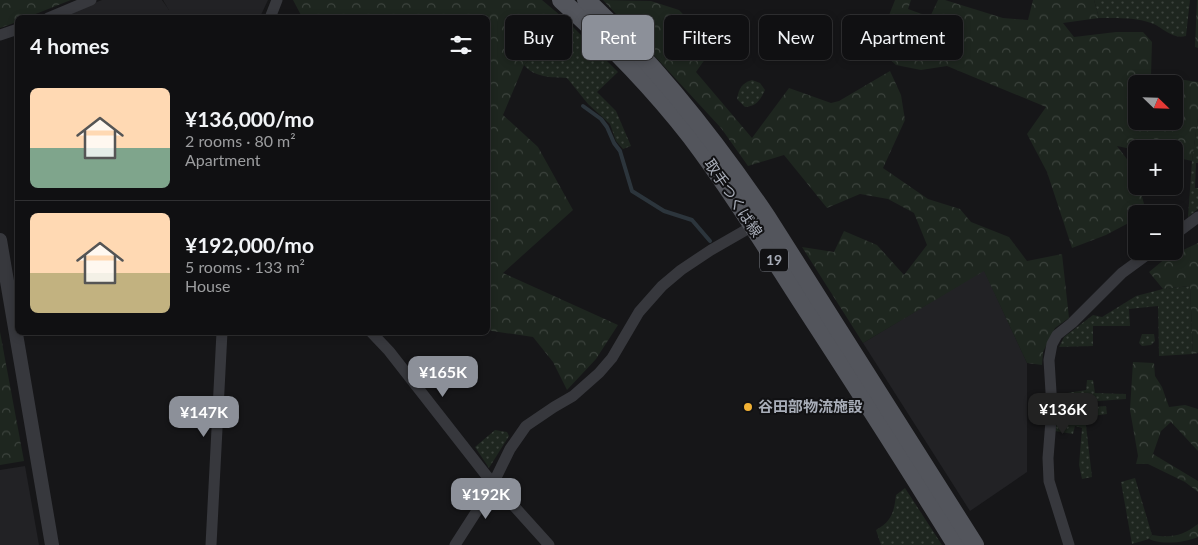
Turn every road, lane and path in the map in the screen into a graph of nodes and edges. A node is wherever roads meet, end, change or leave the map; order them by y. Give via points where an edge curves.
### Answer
1 (91, 0) edge
2 (278, 0) edge
3 (561, 0) edge
4 (586, 0) edge
5 (55, 15) edge
6 (271, 15) edge
7 (15, 30) edge
8 (0, 35) edge
9 (767, 216) junction
10 (1198, 218) edge
11 (752, 227) junction
12 (1183, 229) edge
13 (0, 240) edge
14 (1140, 260) edge
15 (15, 328) edge
16 (16, 335) edge
17 (222, 335) edge
18 (374, 335) edge
19 (493, 483) junction
20 (52, 545) edge
21 (211, 545) edge
22 (455, 545) edge
23 (549, 545) edge
24 (956, 545) edge
25 (975, 545) edge
26 (1069, 545) edge

1 - 5 street
2 - 6 street
3 - 11 main road, 取手つくば線 / 19 via 628,66 684,130
4 - 9 main road, 取手つくば線 / 19 via 653,69 702,126
7 - 8 street
9 - 11 street
9 - 25 main road, 取手つくば線 / 19
10 - 12 street
11 - 19 street via 711,250 662,286 639,312 612,358 598,373 574,396 526,426
11 - 24 main road, 取手つくば線 / 19
13 - 15 street
14 - 26 street via 1057,335 1052,344 1049,360 1052,408 1049,481
16 - 20 street
17 - 21 street
18 - 19 street
19 - 22 street
19 - 23 street

